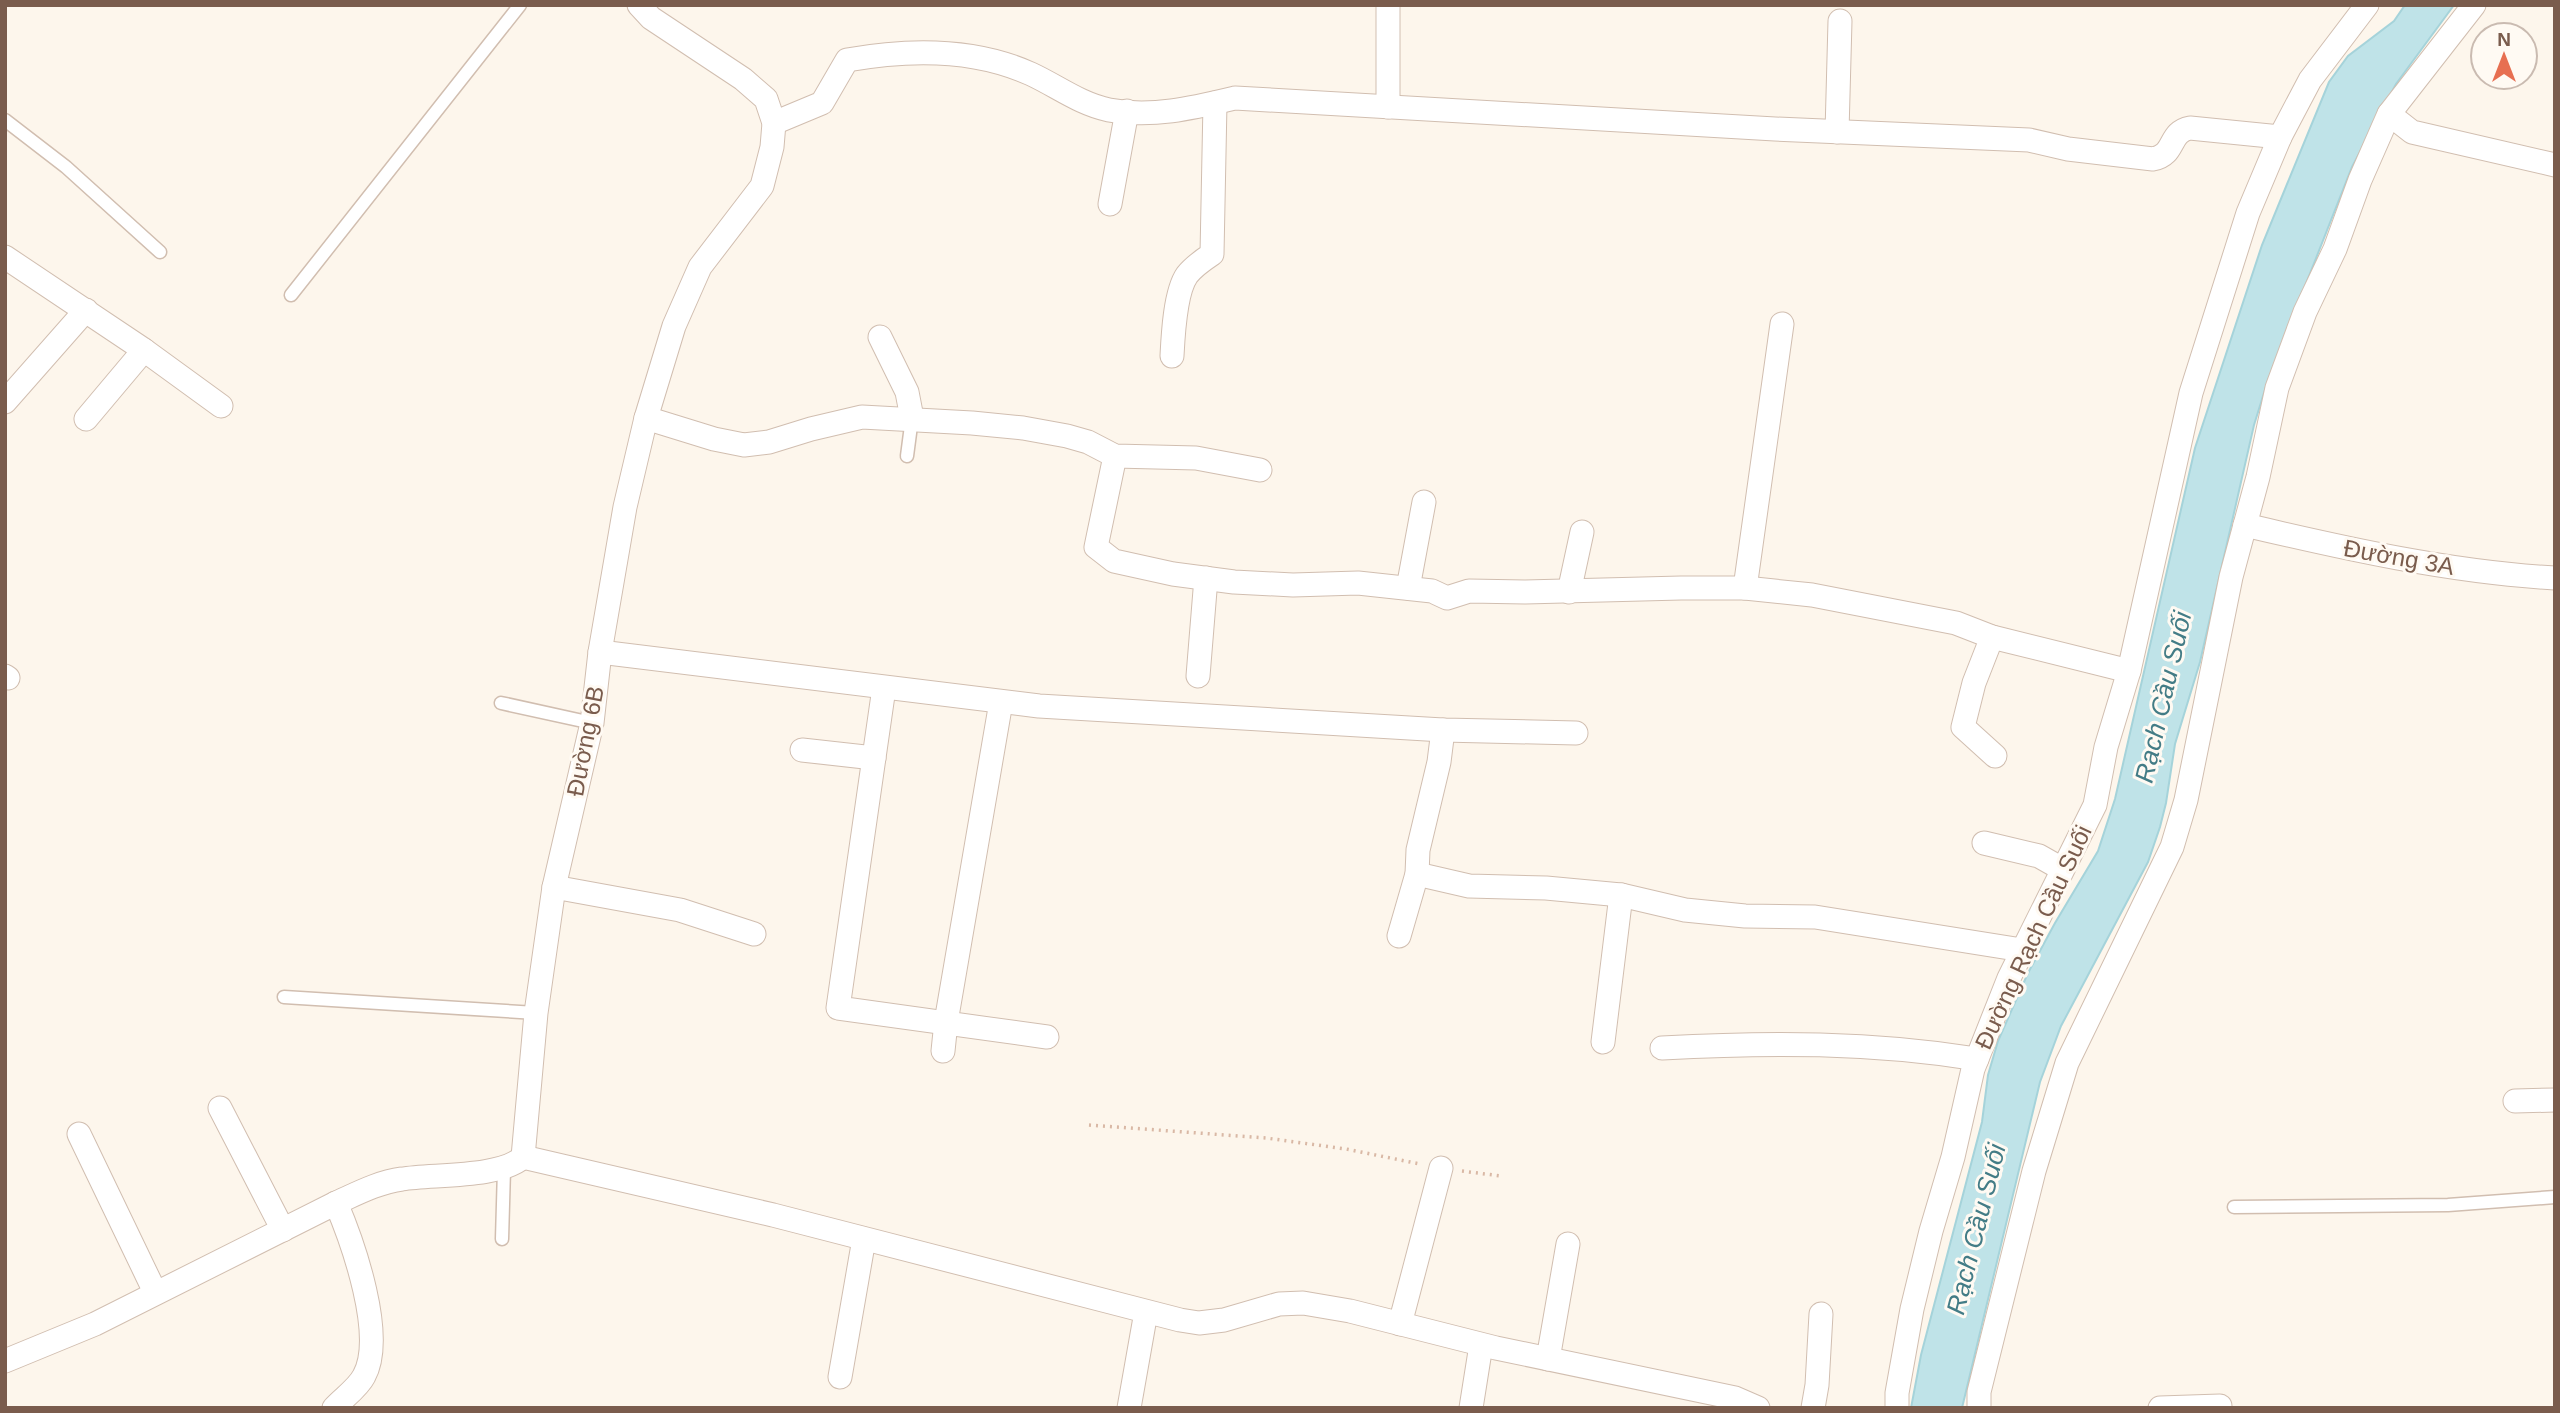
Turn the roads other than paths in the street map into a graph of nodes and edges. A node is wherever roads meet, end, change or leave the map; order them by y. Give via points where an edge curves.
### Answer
1 (520, 5) edge
2 (639, 5) edge
3 (1388, 5) edge
4 (2367, 5) edge
5 (2474, 5) edge
6 (1840, 21) dead end
7 (1215, 103) junction
8 (1388, 107) junction
9 (1127, 111) junction
10 (2389, 114) junction
11 (5, 120) edge
12 (774, 123) junction
13 (1837, 132) junction
14 (2280, 137) junction
15 (2555, 165) edge
16 (1110, 204) dead end
17 (160, 252) dead end
18 (5, 257) edge
19 (291, 295) dead end
20 (86, 310) junction
21 (1782, 324) dead end
22 (880, 337) dead end
23 (144, 350) junction
24 (1171, 356) dead end
25 (5, 402) edge
26 (221, 406) dead end
27 (646, 418) junction
28 (912, 418) junction
29 (86, 419) dead end
30 (908, 456) dead end
31 (1115, 456) junction
32 (1260, 470) dead end
33 (1424, 502) dead end
34 (2245, 525) junction
35 (1582, 532) dead end
36 (1206, 578) junction
37 (2555, 578) edge
38 (1408, 588) junction
39 (1745, 588) junction
40 (1569, 592) junction
41 (1992, 637) junction
42 (600, 652) junction
43 (2129, 671) junction
44 (1198, 676) dead end
45 (884, 688) junction
46 (1001, 702) junction
47 (501, 703) dead end
48 (592, 723) junction
49 (1443, 730) junction
50 (1576, 733) dead end
51 (802, 750) dead end
52 (1995, 756) dead end
53 (874, 758) junction
54 (1984, 843) dead end
55 (2063, 869) junction
56 (1418, 874) junction
57 (554, 887) junction
58 (1621, 895) junction
59 (754, 934) dead end
60 (1399, 936) dead end
61 (2022, 950) junction
62 (285, 997) dead end
63 (536, 1013) junction
64 (946, 1022) junction
65 (1047, 1037) dead end
66 (1603, 1042) dead end
67 (1661, 1048) dead end
68 (943, 1051) dead end
69 (1977, 1059) junction
70 (2555, 1100) edge
71 (2515, 1101) dead end
72 (220, 1108) dead end
73 (79, 1134) dead end
74 (513, 1163) junction
75 (1441, 1168) road end
76 (2555, 1196) edge
77 (336, 1203) junction
78 (2234, 1207) dead end
79 (283, 1230) junction
80 (502, 1239) dead end
81 (864, 1239) junction
82 (1568, 1244) dead end
83 (155, 1292) junction
84 (1146, 1312) junction
85 (1821, 1314) dead end
86 (1400, 1324) junction
87 (1481, 1345) junction
88 (1548, 1359) junction
89 (5, 1361) edge
90 (841, 1377) dead end
91 (2220, 1406) dead end
92 (334, 1408) edge
93 (1129, 1408) edge
94 (1471, 1408) edge
95 (1758, 1408) edge
96 (1813, 1408) edge
97 (1897, 1408) edge
98 (1979, 1408) edge
99 (2160, 1408) edge

1 - 19 lane
2 - 12 street via 766,99
3 - 8 street
4 - 14 street via 2311,79
5 - 10 street
6 - 13 street
7 - 8 street via 1235,98
7 - 9 street via 1186,110
7 - 24 street via 1212,254 1185,278
8 - 13 street
9 - 12 street via 1069,96 999,62 947,53 886,53 847,60 822,103
9 - 16 street
10 - 15 street via 2412,132
10 - 34 street via 2277,388
11 - 17 lane via 66,167
12 - 27 street, Đường 6B via 762,187 700,267 674,326
13 - 14 street via 2029,140 2154,159 2168,153 2182,129
14 - 43 street via 2248,213 2191,393
18 - 20 street
20 - 23 street
20 - 25 street
21 - 39 street
22 - 28 street via 908,392
23 - 26 street
23 - 29 street
27 - 28 street via 744,444 769,442 862,417
27 - 42 street, Đường 6B
28 - 30 lane
28 - 31 street via 1067,436
31 - 32 street via 1196,457
31 - 36 street via 1096,547 1114,561
33 - 38 street
34 - 37 street, Đường 3A via 2453,567
34 - 98 street via 2172,847 2063,1076 2034,1171 1979,1392
35 - 40 street
36 - 38 street
36 - 44 street
38 - 40 street via 1447,598 1469,591
39 - 40 street
39 - 41 street via 1812,595 1943,620
41 - 43 street
41 - 52 street via 1963,727
42 - 45 street
42 - 48 street, Đường 6B
43 - 55 street, Đường Rạch Cầu Suối via 2106,747 2095,805
45 - 46 street
45 - 53 street
46 - 49 street
46 - 64 street
47 - 48 lane
48 - 57 street, Đường 6B
49 - 50 street
49 - 56 street
51 - 53 street
53 - 64 street via 838,1008
54 - 55 street via 2039,856
55 - 61 street, Đường Rạch Cầu Suối
56 - 58 street via 1469,886
56 - 60 street
57 - 59 street via 680,910
57 - 63 street, Đường 6B
58 - 61 street via 1685,910 1815,917
58 - 66 street
61 - 69 street, Đường Rạch Cầu Suối
62 - 63 lane
63 - 74 street, Đường 6B
64 - 65 street
64 - 68 street
67 - 69 street via 1829,1044
69 - 97 street, Đường Rạch Cầu Suối via 1912,1309
70 - 71 street
72 - 79 street
73 - 83 street
74 - 77 street via 402,1179
74 - 80 lane
74 - 81 street via 634,1182
75 - 86 street
76 - 78 lane via 2448,1205
77 - 79 street
77 - 92 street via 354,1244 373,1337 364,1378
79 - 83 street
81 - 84 street
81 - 90 street
82 - 88 street
83 - 89 street via 95,1324
84 - 86 street via 1199,1322 1303,1303
84 - 93 street
85 - 96 street
86 - 87 street
87 - 88 street
87 - 94 street
88 - 95 street via 1735,1398
91 - 99 street

